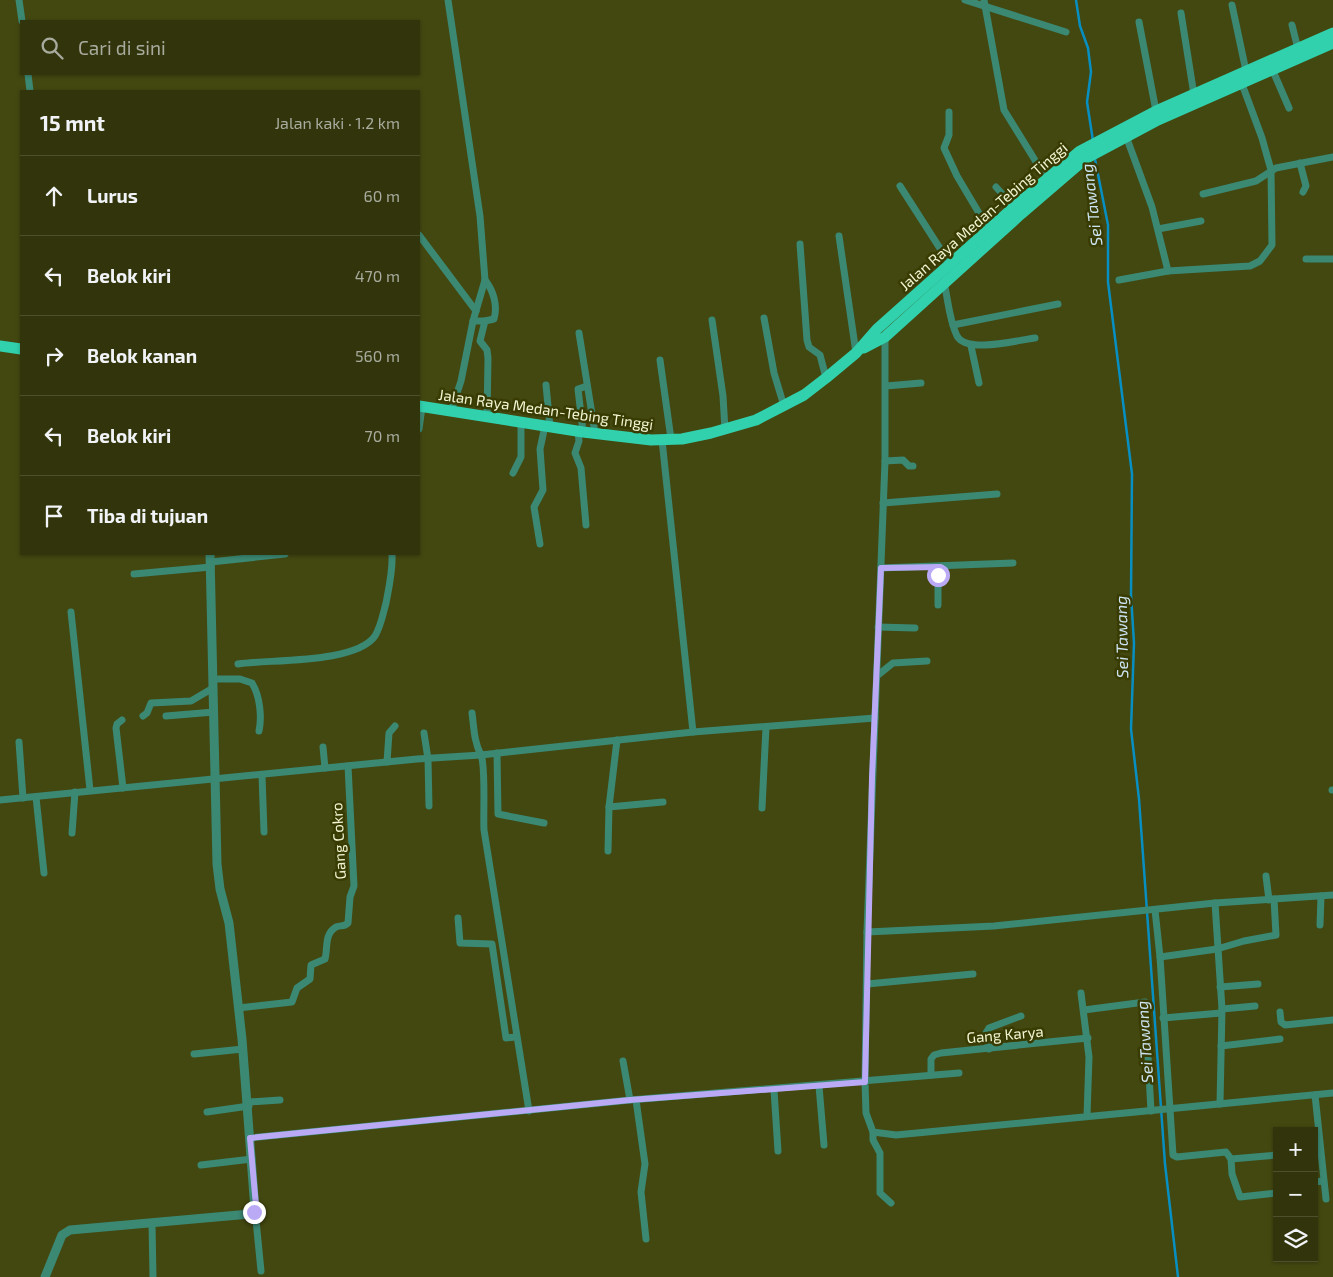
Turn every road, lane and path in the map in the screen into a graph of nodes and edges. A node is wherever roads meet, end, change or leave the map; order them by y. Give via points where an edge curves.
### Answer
1 (19, 0) edge
2 (448, 0) edge
3 (965, 0) edge
4 (985, 3) edge
5 (1232, 5) dead end
6 (1181, 13) dead end
7 (22, 20) edge
8 (1139, 22) dead end
9 (1292, 25) dead end
10 (1066, 32) dead end
11 (1333, 33) edge
12 (1333, 43) edge
13 (1298, 49) junction
14 (1273, 71) junction
15 (28, 75) edge
16 (1246, 78) junction
17 (30, 90) edge
18 (1194, 95) junction
19 (1289, 108) dead end
20 (1156, 111) junction
21 (949, 112) dead end
22 (1126, 136) junction
23 (1098, 146) junction
24 (1083, 155) junction
25 (1333, 157) edge
26 (1300, 163) junction
27 (1271, 170) junction
28 (1046, 178) junction
29 (900, 186) dead end
30 (996, 187) dead end
31 (1302, 192) dead end
32 (1203, 194) dead end
33 (1014, 206) junction
34 (1201, 222) dead end
35 (1158, 229) junction
36 (989, 230) junction
37 (420, 235) edge
38 (839, 236) dead end
39 (800, 244) dead end
40 (1306, 259) dead end
41 (1333, 259) edge
42 (950, 264) junction
43 (1168, 271) junction
44 (485, 280) junction
45 (1119, 280) dead end
46 (944, 282) junction
47 (1058, 304) dead end
48 (476, 311) junction
49 (764, 318) dead end
50 (712, 320) dead end
51 (479, 321) junction
52 (953, 325) junction
53 (579, 333) dead end
54 (885, 337) junction
55 (1035, 338) dead end
56 (0, 346) edge
57 (971, 346) junction
58 (20, 349) edge
59 (856, 353) junction
60 (660, 360) dead end
61 (826, 378) junction
62 (921, 383) dead end
63 (979, 383) dead end
64 (546, 385) dead end
65 (588, 386) junction
66 (886, 386) junction
67 (784, 406) junction
68 (420, 407) edge
69 (451, 411) junction
70 (487, 417) junction
71 (521, 422) junction
72 (548, 426) junction
73 (580, 431) junction
74 (725, 431) junction
75 (595, 433) junction
76 (666, 439) junction
77 (885, 461) junction
78 (913, 466) dead end
79 (513, 472) dead end
80 (997, 494) dead end
81 (883, 503) junction
82 (586, 525) dead end
83 (540, 544) dead end
84 (275, 555) edge
85 (392, 555) edge
86 (210, 561) edge
87 (1013, 563) dead end
88 (940, 567) junction
89 (881, 568) junction
90 (134, 574) dead end
91 (938, 606) dead end
92 (71, 612) dead end
93 (878, 627) junction
94 (915, 628) dead end
95 (927, 661) dead end
96 (238, 664) dead end
97 (878, 675) junction
98 (213, 683) junction
99 (214, 712) junction
100 (472, 713) dead end
101 (143, 716) dead end
102 (166, 716) dead end
103 (875, 718) junction
104 (122, 720) dead end
105 (395, 726) dead end
106 (766, 727) junction
107 (259, 731) dead end
108 (692, 732) junction
109 (424, 733) dead end
110 (616, 740) junction
111 (19, 742) dead end
112 (323, 747) dead end
113 (497, 753) junction
114 (481, 755) junction
115 (428, 759) junction
116 (387, 762) junction
117 (348, 766) junction
118 (325, 768) junction
119 (262, 775) junction
120 (216, 779) junction
121 (123, 788) junction
122 (90, 790) junction
123 (74, 792) junction
124 (36, 797) junction
125 (23, 798) junction
126 (0, 800) edge
127 (663, 802) dead end
128 (429, 806) dead end
129 (609, 806) junction
130 (762, 808) dead end
131 (544, 823) dead end
132 (264, 832) dead end
133 (72, 833) dead end
134 (608, 851) dead end
135 (44, 873) dead end
136 (1266, 876) dead end
137 (1333, 895) edge
138 (1320, 896) junction
139 (1271, 900) junction
140 (1215, 903) junction
141 (1152, 910) junction
142 (458, 918) dead end
143 (1320, 925) dead end
144 (867, 932) junction
145 (1217, 949) junction
146 (1160, 958) junction
147 (973, 974) dead end
148 (867, 984) junction
149 (1258, 984) dead end
150 (1220, 988) junction
151 (1081, 992) dead end
152 (1255, 1006) dead end
153 (238, 1008) junction
154 (1084, 1010) junction
155 (1221, 1011) junction
156 (1280, 1012) dead end
157 (1021, 1016) dead end
158 (1163, 1018) junction
159 (1333, 1020) edge
160 (516, 1037) junction
161 (1088, 1038) junction
162 (1280, 1039) dead end
163 (1221, 1046) junction
164 (243, 1049) junction
165 (989, 1049) junction
166 (194, 1054) dead end
167 (623, 1061) dead end
168 (959, 1073) dead end
169 (931, 1075) junction
170 (865, 1082) junction
171 (818, 1086) junction
172 (774, 1090) junction
173 (1333, 1093) edge
174 (1316, 1095) junction
175 (280, 1100) dead end
176 (633, 1100) junction
177 (249, 1104) junction
178 (1220, 1104) junction
179 (1171, 1110) junction
180 (529, 1111) junction
181 (1151, 1111) junction
182 (207, 1112) dead end
183 (1087, 1116) junction
184 (873, 1132) junction
185 (250, 1138) junction
186 (824, 1145) dead end
187 (778, 1151) dead end
188 (1273, 1155) edge
189 (252, 1159) junction
190 (1231, 1159) junction
191 (201, 1165) dead end
192 (1323, 1181) junction
193 (1318, 1182) edge
194 (1273, 1193) edge
195 (1326, 1199) dead end
196 (891, 1203) dead end
197 (255, 1210) junction
198 (152, 1223) junction
199 (646, 1239) dead end
200 (261, 1271) dead end
201 (45, 1277) edge
202 (152, 1277) edge

1 - 7 street
2 - 44 street via 480,216
3 - 4 street
4 - 10 street
4 - 28 street via 1004,110
5 - 16 street
6 - 18 street
8 - 20 street
9 - 13 street
11 - 13 highway, Jalan Raya Medan-Tebing Tinggi
12 - 14 highway, Jalan Raya Medan-Tebing Tinggi
13 - 16 highway, Jalan Raya Medan-Tebing Tinggi
14 - 16 highway, Jalan Raya Medan-Tebing Tinggi
14 - 19 street
15 - 17 street
16 - 18 highway, Jalan Raya Medan-Tebing Tinggi
16 - 22 highway, Jalan Raya Medan-Tebing Tinggi
16 - 27 street
18 - 20 highway, Jalan Raya Medan-Tebing Tinggi
20 - 23 highway, Jalan Raya Medan-Tebing Tinggi
21 - 36 street via 949,135 944,148
22 - 23 highway, Jalan Raya Medan-Tebing Tinggi
22 - 35 street
23 - 24 highway, Jalan Raya Medan-Tebing Tinggi
24 - 28 highway, Jalan Raya Medan-Tebing Tinggi
24 - 46 highway, Jalan Raya Medan-Tebing Tinggi
25 - 26 street
26 - 27 street
26 - 31 street via 1306,186
27 - 32 street via 1256,181
27 - 43 street via 1272,245 1260,261 1250,266
28 - 33 highway, Jalan Raya Medan-Tebing Tinggi
29 - 42 street
30 - 33 street
33 - 36 highway, Jalan Raya Medan-Tebing Tinggi
34 - 35 street
35 - 43 street
36 - 42 highway, Jalan Raya Medan-Tebing Tinggi
37 - 48 street
38 - 59 street
39 - 61 street via 807,340 809,347 820,355
40 - 41 street
42 - 59 highway, Jalan Raya Medan-Tebing Tinggi via 877,329
43 - 45 street
44 - 48 street
44 - 51 street via 493,292 495,313 494,319
46 - 52 street
46 - 54 highway, Jalan Raya Medan-Tebing Tinggi
47 - 52 street
48 - 51 street
49 - 67 street
50 - 74 street
51 - 69 street
51 - 70 street via 480,341 487,350 488,358
52 - 57 street via 958,338
53 - 65 street
54 - 59 highway, Jalan Raya Medan-Tebing Tinggi
54 - 66 street
55 - 57 street
56 - 58 highway
57 - 63 street
59 - 61 highway, Jalan Raya Medan-Tebing Tinggi
60 - 76 street
61 - 67 highway, Jalan Raya Medan-Tebing Tinggi
62 - 66 street
64 - 72 street
65 - 73 street via 578,390
65 - 75 street
66 - 77 street
67 - 74 highway, Jalan Raya Medan-Tebing Tinggi
68 - 69 highway, Jalan Raya Medan-Tebing Tinggi
69 - 70 highway, Jalan Raya Medan-Tebing Tinggi
70 - 71 highway, Jalan Raya Medan-Tebing Tinggi
71 - 72 highway, Jalan Raya Medan-Tebing Tinggi
71 - 79 street via 521,457
72 - 73 highway, Jalan Raya Medan-Tebing Tinggi
72 - 83 street via 540,449 543,490 534,507
73 - 75 highway, Jalan Raya Medan-Tebing Tinggi
73 - 82 street via 575,453 581,468
74 - 76 highway, Jalan Raya Medan-Tebing Tinggi
75 - 76 highway, Jalan Raya Medan-Tebing Tinggi
76 - 108 street
77 - 78 street via 903,460
77 - 81 street
80 - 81 street
81 - 89 street
84 - 86 street
85 - 96 street via 390,584 382,619 369,642 327,657
86 - 90 street
86 - 98 street
87 - 88 street
88 - 89 street
88 - 91 street
89 - 93 street
92 - 122 street
93 - 94 street
93 - 97 street
95 - 97 street via 892,663
97 - 103 street
98 - 99 street
98 - 101 street via 191,701 151,703
98 - 107 street via 240,679 252,683 260,713
99 - 102 street
99 - 120 street
100 - 114 street via 475,747
103 - 106 street
103 - 144 street
104 - 121 street via 116,728
105 - 116 street via 389,732
106 - 108 street
106 - 130 street
108 - 110 street
109 - 115 street
110 - 113 street
110 - 129 street
111 - 125 street
112 - 118 street
113 - 114 street
113 - 131 street via 498,814
114 - 115 street
114 - 160 street via 484,830
115 - 116 street
115 - 128 street
116 - 117 street
117 - 118 street
117 - 153 street, Gang Cokro via 354,886 348,923 335,928 330,934 325,959 311,965 310,980 297,988 292,1002
118 - 119 street
119 - 120 street
119 - 132 street
120 - 121 street
120 - 153 street via 219,884 229,923
121 - 122 street
122 - 123 street
123 - 124 street
123 - 133 street
124 - 125 street
124 - 135 street
125 - 126 street
127 - 129 street
129 - 134 street
136 - 139 street
137 - 138 street
138 - 139 street
138 - 143 street
139 - 140 street
139 - 145 street via 1276,936
140 - 141 street
140 - 145 street
141 - 144 street via 994,926
141 - 146 street
142 - 160 street via 460,943 492,944 506,1038
144 - 148 street
145 - 146 street
145 - 150 street
146 - 158 street
147 - 148 street
148 - 170 street
149 - 150 street
150 - 155 street
151 - 154 street
152 - 155 street
153 - 164 street
154 - 161 street
154 - 181 street via 1144,1002
155 - 158 street
155 - 163 street
156 - 159 street via 1281,1022 1285,1025
157 - 165 street via 988,1028
158 - 179 street
160 - 180 street
161 - 165 street, Gang Karya
161 - 183 street
162 - 163 street
163 - 178 street
164 - 166 street
164 - 177 street
165 - 169 street, Gang Karya via 934,1055
167 - 176 street
168 - 169 street
169 - 170 street
170 - 171 street
170 - 184 street via 866,1113
171 - 172 street
171 - 186 street
172 - 176 street
172 - 187 street
173 - 174 street
174 - 178 street
174 - 192 street
175 - 177 street
176 - 180 street
176 - 199 street via 645,1175 642,1185
177 - 182 street
177 - 185 street
178 - 179 street
179 - 181 street
179 - 190 street via 1174,1156 1226,1152
180 - 185 street
181 - 183 street
183 - 184 street via 896,1135
184 - 196 street via 873,1140 880,1153 880,1193
185 - 189 street
188 - 190 street
189 - 191 street
189 - 197 street
190 - 194 street via 1240,1197
192 - 193 street
192 - 195 street
197 - 198 street via 250,1214
197 - 200 street
198 - 201 street via 66,1231
198 - 202 street

